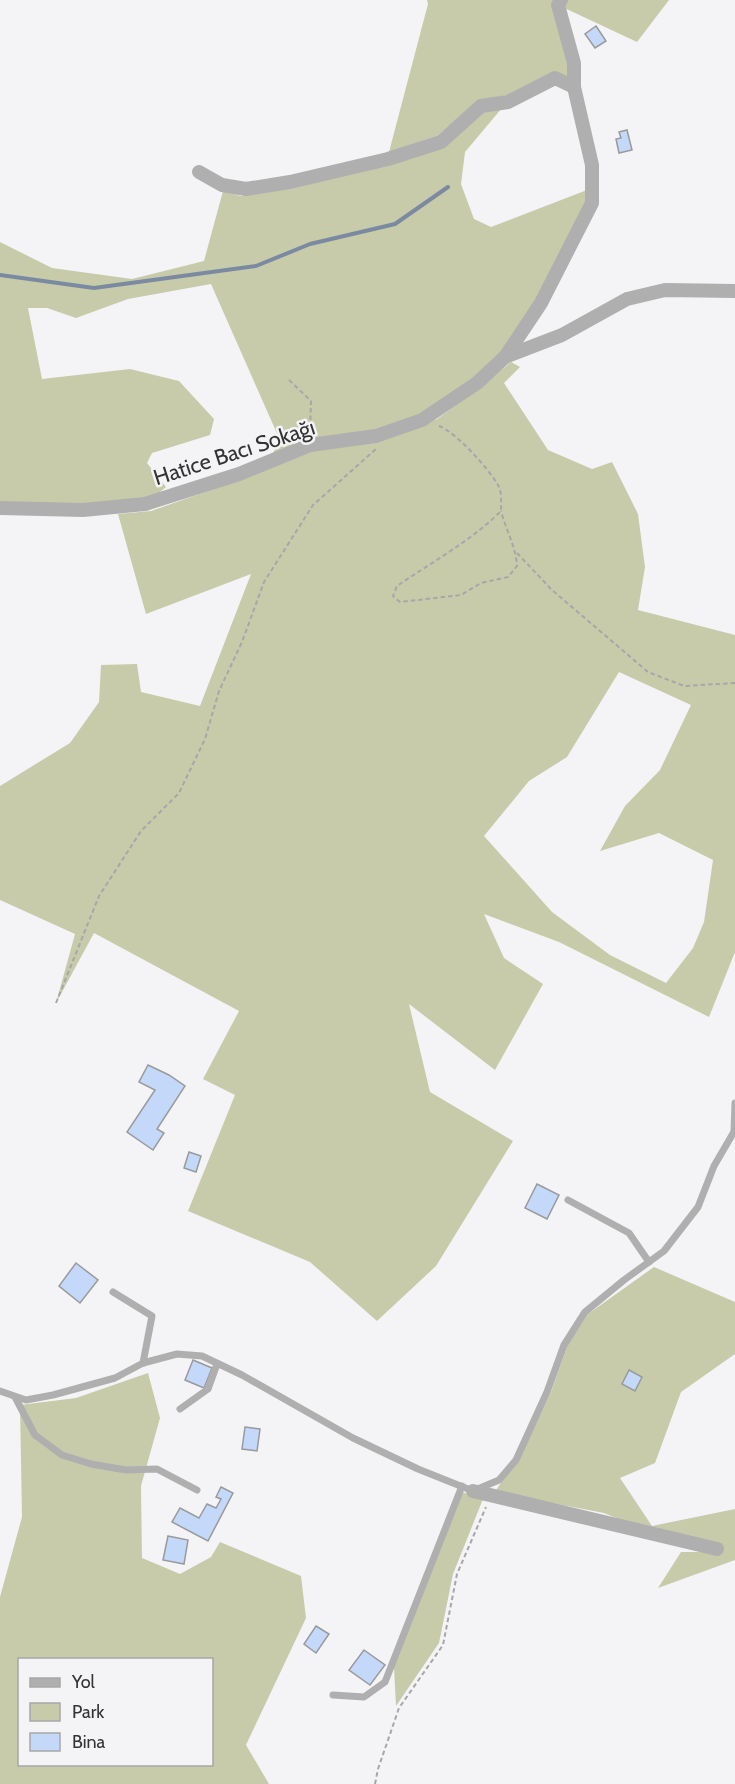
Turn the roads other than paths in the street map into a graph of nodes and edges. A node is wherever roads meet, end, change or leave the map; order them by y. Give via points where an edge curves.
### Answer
1 (561, 0) edge
2 (574, 87) junction
3 (200, 172) dead end
4 (735, 291) edge
5 (506, 357) junction
6 (0, 508) edge
7 (735, 1103) edge
8 (734, 1131) edge
9 (568, 1200) dead end
10 (649, 1262) junction
11 (113, 1292) dead end
12 (143, 1363) junction
13 (217, 1364) junction
14 (0, 1391) edge
15 (15, 1397) junction
16 (180, 1409) dead end
17 (467, 1488) junction
18 (197, 1490) dead end
19 (717, 1549) dead end
20 (333, 1695) dead end

1 - 2 street via 558,5 574,63
2 - 3 street via 555,78 508,102 481,106 441,142 291,182 246,189 222,185
2 - 5 street via 592,165 592,203 541,303
4 - 5 street, Hatice Bacı Sokağı via 666,290 627,298 562,335
5 - 6 street, Hatice Bacı Sokağı via 477,383 422,420 376,436 310,445 239,474 145,504 83,510
7 - 8 lane
8 - 10 lane via 714,1166 698,1207 664,1251
9 - 10 lane via 629,1233
10 - 17 lane via 585,1312 564,1345 516,1460 499,1480
11 - 12 lane via 152,1316
12 - 13 lane via 177,1354 202,1356
12 - 15 lane via 115,1378 53,1395 26,1400
13 - 16 lane via 208,1389
13 - 17 lane via 353,1438
14 - 15 lane
15 - 18 lane via 35,1435 62,1455 126,1470 157,1469
17 - 19 street
17 - 20 lane via 385,1682 364,1697

